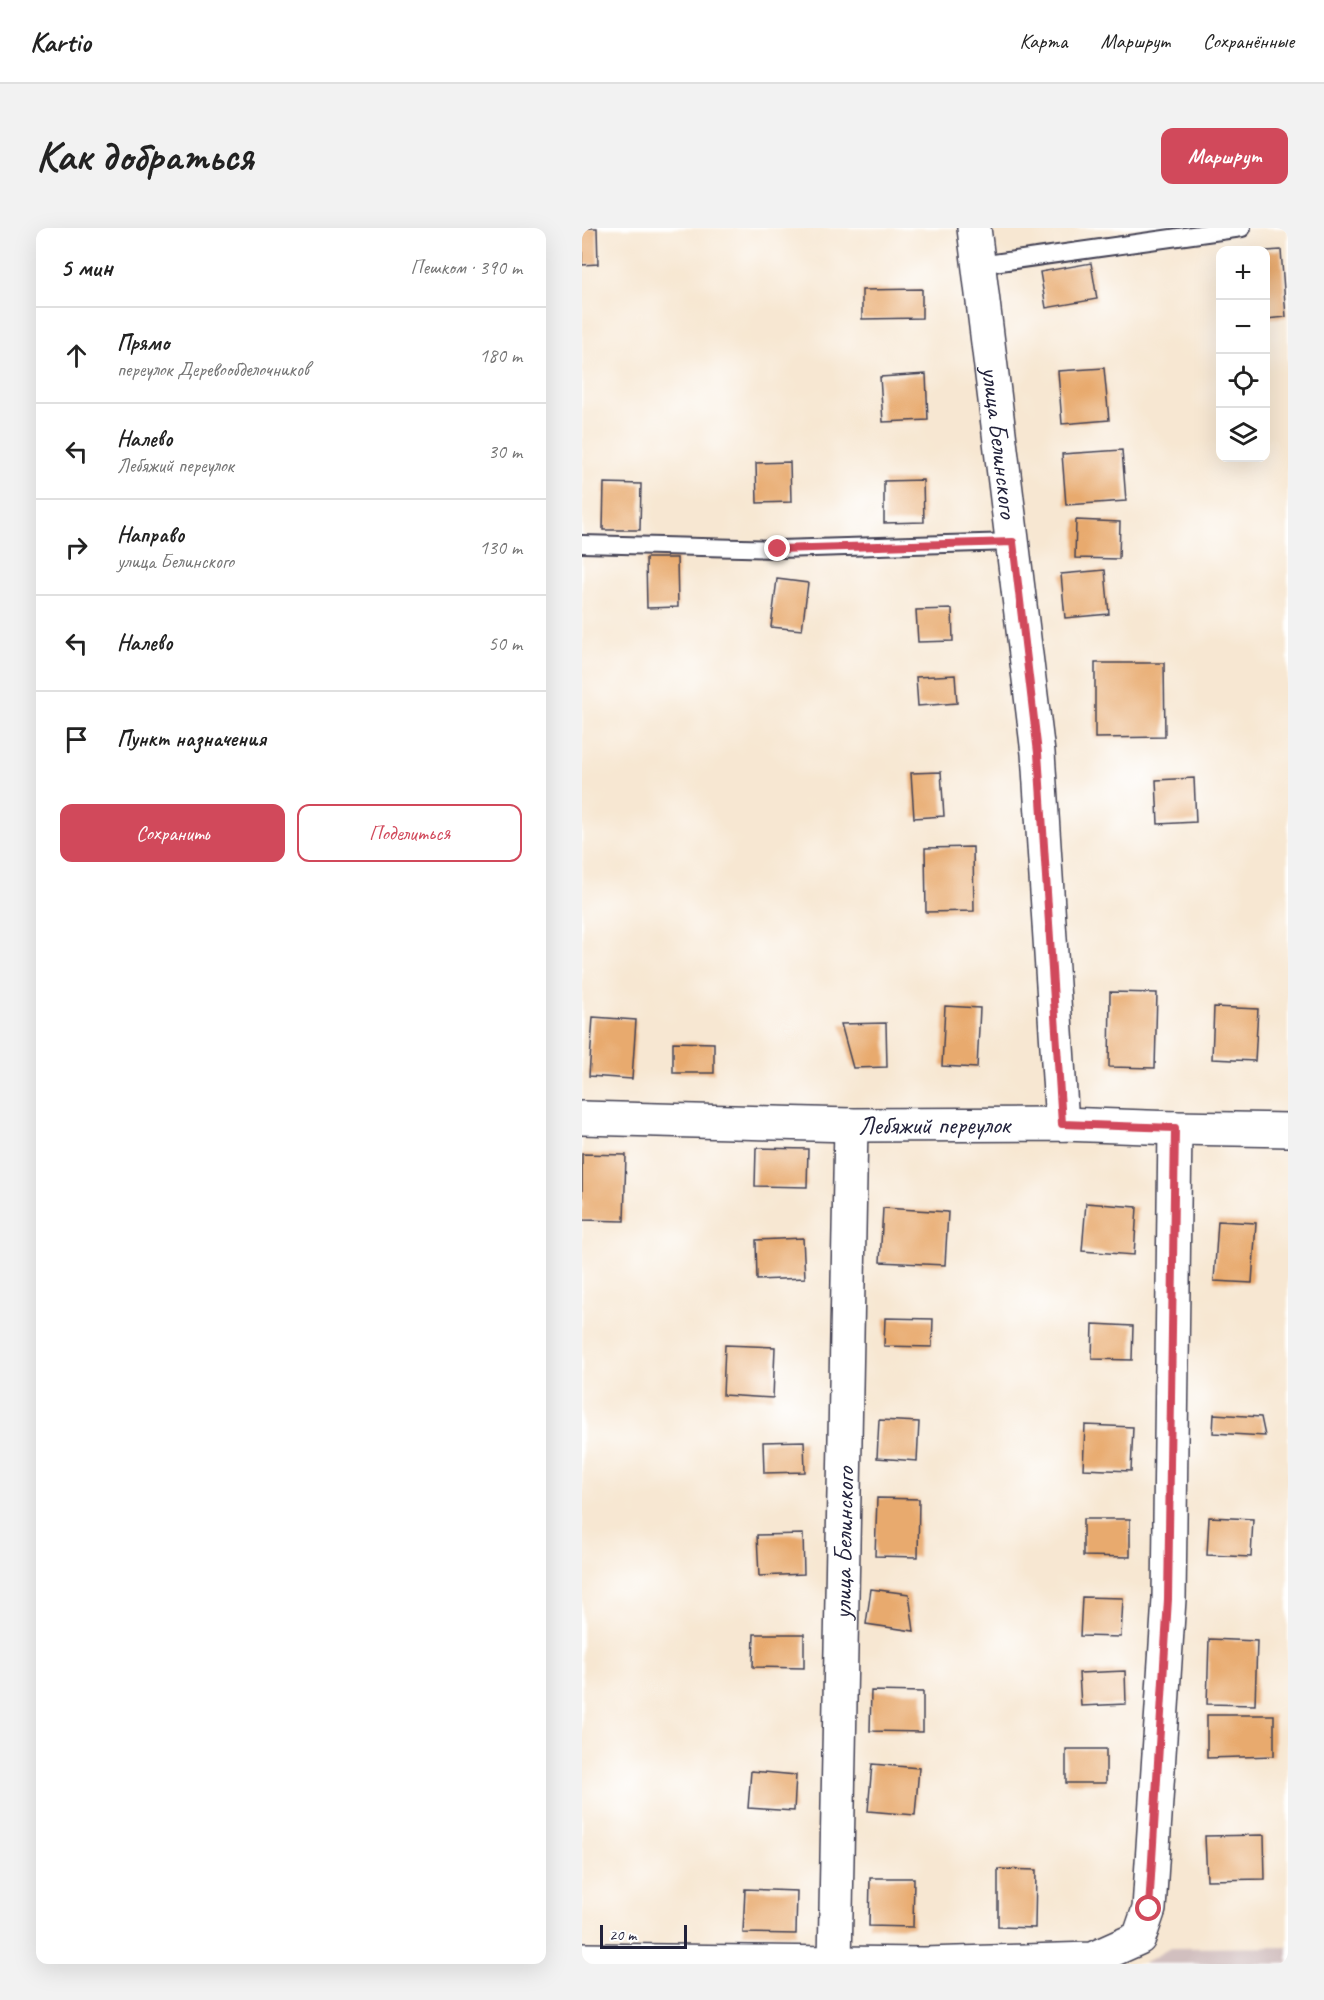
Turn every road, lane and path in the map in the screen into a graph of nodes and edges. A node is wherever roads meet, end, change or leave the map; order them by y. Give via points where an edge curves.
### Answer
1 (974, 228) edge
2 (1242, 228) edge
3 (979, 265) junction
4 (1013, 542) junction
5 (582, 544) edge
6 (582, 1118) edge
7 (1062, 1124) junction
8 (851, 1125) junction
9 (1175, 1128) junction
10 (1288, 1130) edge
11 (582, 1960) edge
12 (1093, 1962) edge
13 (835, 1963) edge

1 - 3 street, улица Белинского
2 - 3 lane
3 - 4 street, улица Белинского
4 - 5 lane via 778,549
4 - 7 street, улица Белинского via 1038,753
6 - 8 street, Лебяжий переулок
7 - 8 street, Лебяжий переулок
7 - 9 street, Лебяжий переулок
8 - 13 street, улица Белинского
9 - 10 street, Лебяжий переулок
9 - 12 street via 1168,1599 1149,1909 1139,1938
11 - 13 street
12 - 13 street

